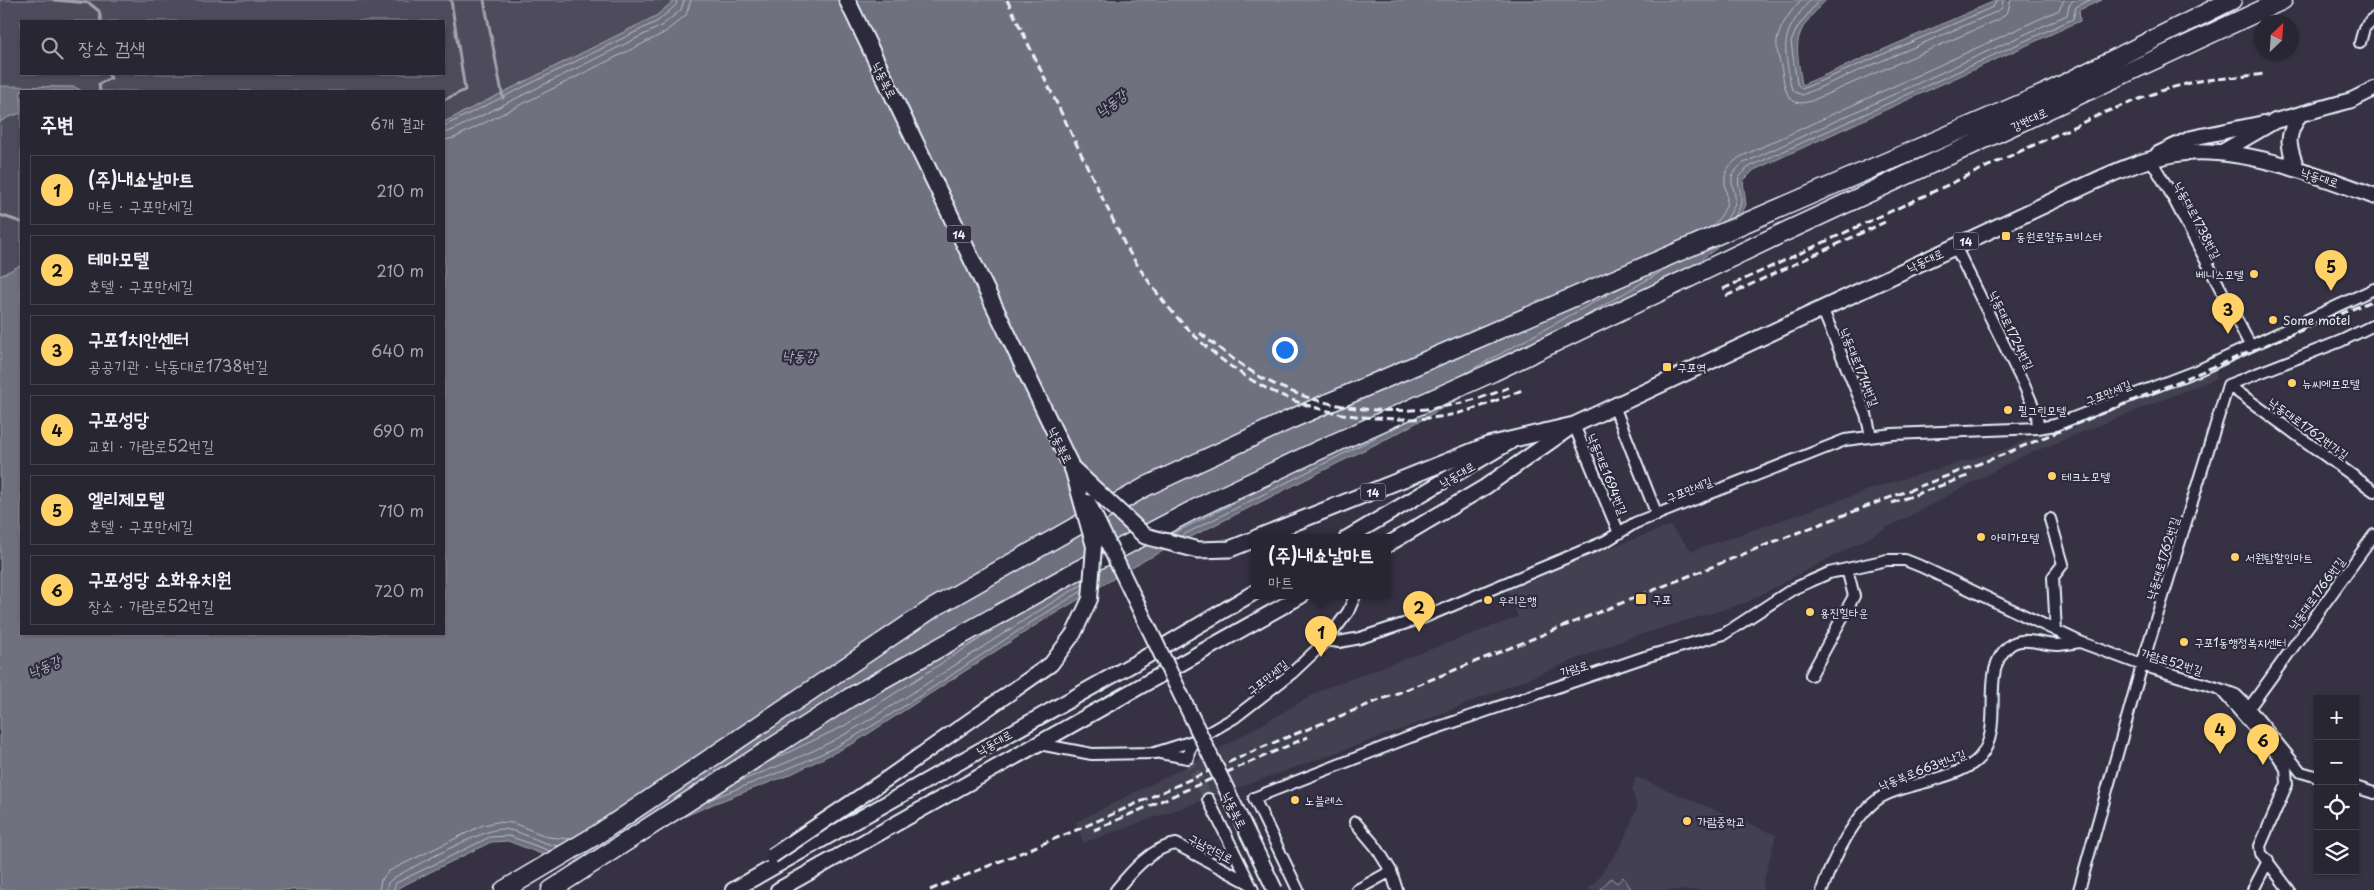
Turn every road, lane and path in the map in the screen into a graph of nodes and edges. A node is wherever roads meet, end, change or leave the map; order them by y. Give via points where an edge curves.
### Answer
1 (847, 0) edge
2 (2232, 0) edge
3 (2283, 0) edge
4 (2374, 18) edge
5 (2360, 43) dead end
6 (2374, 89) edge
7 (2300, 114) junction
8 (2275, 121) junction
9 (2222, 152) junction
10 (2143, 162) junction
11 (2297, 169) junction
12 (2374, 196) edge
13 (1955, 246) junction
14 (2374, 289) edge
15 (1822, 308) junction
16 (2374, 325) edge
17 (2250, 345) junction
18 (2228, 386) junction
19 (1614, 406) junction
20 (1574, 425) junction
21 (2038, 428) junction
22 (1871, 436) junction
23 (1072, 468) junction
24 (2374, 491) edge
25 (1657, 515) junction
26 (2050, 519) dead end
27 (1619, 533) junction
28 (1268, 534) edge
29 (1354, 534) edge
30 (2374, 535) edge
31 (1251, 541) edge
32 (1391, 543) edge
33 (1897, 559) joint
34 (1846, 569) junction
35 (1251, 594) edge
36 (1296, 599) edge
37 (1354, 599) edge
38 (2056, 631) junction
39 (1327, 640) junction
40 (2080, 642) junction
41 (2142, 665) junction
42 (1810, 675) dead end
43 (2220, 688) junction
44 (2249, 708) junction
45 (1196, 740) junction
46 (1039, 744) junction
47 (1155, 752) junction
48 (2314, 776) edge
49 (2359, 788) edge
50 (2374, 793) edge
51 (1208, 799) tunnel mouth
52 (1355, 822) dead end
53 (2268, 861) junction
54 (1390, 870) junction
55 (1251, 887) edge
56 (504, 890) edge
57 (551, 890) edge
58 (723, 890) edge
59 (733, 890) edge
60 (778, 890) edge
61 (1116, 890) edge
62 (1275, 890) edge
63 (1298, 890) edge
64 (1357, 890) edge
65 (1397, 890) edge
66 (1822, 890) edge
67 (2078, 890) edge
68 (2253, 890) edge
69 (2288, 890) edge

1 - 23 main road, 낙동북로 / 14
2 - 56 highway, 강변대로, bridge via 2046,93 1289,420 1147,486 933,608 598,834
3 - 57 highway, 강변대로, bridge via 1204,505 1069,575 849,698
4 - 5 street via 2364,28
6 - 7 main road via 2352,100
7 - 8 main road
7 - 11 main road via 2288,137
8 - 9 main road
8 - 10 main road via 2192,138
9 - 10 main road, 낙동대로 / 14 via 2175,154
9 - 11 main road, 낙동대로 / 14
10 - 13 main road, 낙동대로 / 14
10 - 17 street, 낙동대로1738번길 via 2169,190
11 - 12 main road, 낙동대로 / 14
13 - 15 main road, 낙동대로 / 14
13 - 21 street, 낙동대로1724번길 via 2024,385 2037,415
14 - 17 street, 구포만세길
15 - 19 main road, 낙동대로 / 14
15 - 22 street, 낙동대로1714번길 via 1866,414
16 - 18 street
17 - 21 street, 구포만세길 via 2201,369 2089,413
18 - 24 street, 낙동대로1762번가길
18 - 41 street, 낙동대로1762번길
19 - 20 main road, 낙동대로 / 14
19 - 25 street
20 - 27 street, 낙동대로1694번길
20 - 28 main road, 14 via 1488,445
20 - 29 main road, 낙동대로 via 1514,440
20 - 32 main road, 낙동대로 / 14 via 1485,488
21 - 22 street, 구포만세길
22 - 25 street, 구포만세길 via 1839,442
23 - 31 main road, 14, bridge via 1145,536 1198,550 1230,549
23 - 58 main road, 14, bridge via 1094,546 1090,599 1074,633 1051,664
23 - 62 main road, 낙동북로, bridge
25 - 27 street, 구포만세길
26 - 38 street via 2063,564 2053,577
27 - 39 street, 구포만세길 via 1425,616 1360,638 1340,642
30 - 44 street, 낙동대로1766번길
33 - 34 street, 가람로
33 - 38 street, 가람로52번길 via 1920,566
34 - 42 street via 1854,596
34 - 63 street, 가람로 via 1793,589 1724,634 1645,657 1410,737 1254,798
35 - 59 main road, 낙동대로
36 - 46 main road, 낙동대로
37 - 39 street
38 - 40 street, 가람로52번길
39 - 45 street, 구포만세길 via 1270,692
40 - 41 street, 가람로52번길
40 - 66 street, 낙동북로663번나길 via 2056,645 2023,641 2008,647 1996,668 1994,722 1980,758 1967,767 1890,793 1874,803 1863,814 1837,855
41 - 43 street, 가람로52번길
41 - 67 street, 낙동대로1762번길
43 - 44 street, 가람로52번길 via 2236,695
43 - 53 street via 2278,756 2286,770 2287,784 2260,846
44 - 48 street via 2301,772
45 - 47 street, 구포만세길
45 - 47 street via 1188,758
46 - 47 street, 구포만세길 via 1092,754
46 - 60 main road, 낙동대로
49 - 50 street
51 - 55 street
52 - 54 street
53 - 68 street
53 - 69 street
54 - 64 street
54 - 65 street
55 - 61 street, 구남언덕로 via 1176,844 1148,857

